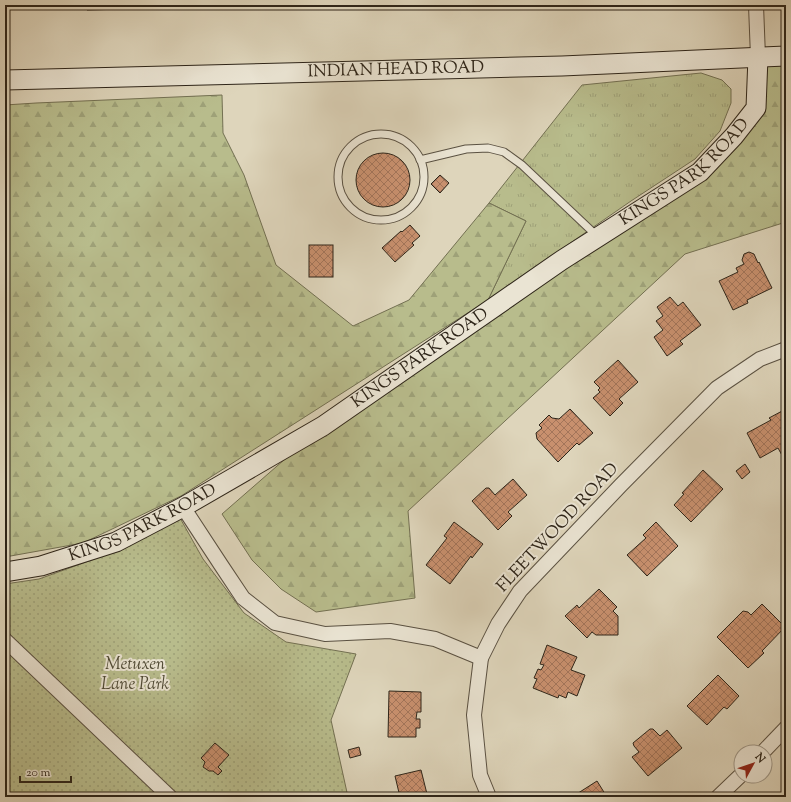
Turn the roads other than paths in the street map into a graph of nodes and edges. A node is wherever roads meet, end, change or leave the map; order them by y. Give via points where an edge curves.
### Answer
1 (756, 5) edge
2 (786, 56) edge
3 (758, 57) junction
4 (5, 80) edge
5 (420, 160) junction
6 (598, 237) junction
7 (786, 349) edge
8 (183, 507) junction
9 (5, 572) edge
10 (5, 640) edge
11 (481, 658) junction
12 (786, 728) edge
13 (771, 744) edge
14 (733, 783) edge
15 (170, 797) edge
16 (489, 797) edge
17 (718, 797) edge

1 - 3 street
2 - 3 street, INDIAN HEAD ROAD
3 - 4 street, INDIAN HEAD ROAD via 562,66
3 - 6 street, KINGS PARK ROAD via 756,108 734,136 700,172
5 - 5 lane via 412,148 388,135 374,135 361,139 350,147 342,158 338,185 343,198 352,210 364,217 379,221 393,219 406,212 416,202 424,174
5 - 6 lane via 466,149 488,148 504,152 522,164
6 - 8 street, KINGS PARK ROAD via 323,426
7 - 11 street, FLEETWOOD ROAD via 760,359 717,388 621,485 520,591 498,624
8 - 9 street, KINGS PARK ROAD via 116,542 41,566
8 - 11 street via 244,598 275,623 325,634 390,631 435,639
10 - 15 street
11 - 16 street, FLEETWOOD ROAD via 474,716 480,775
12 - 13 street
14 - 17 street

